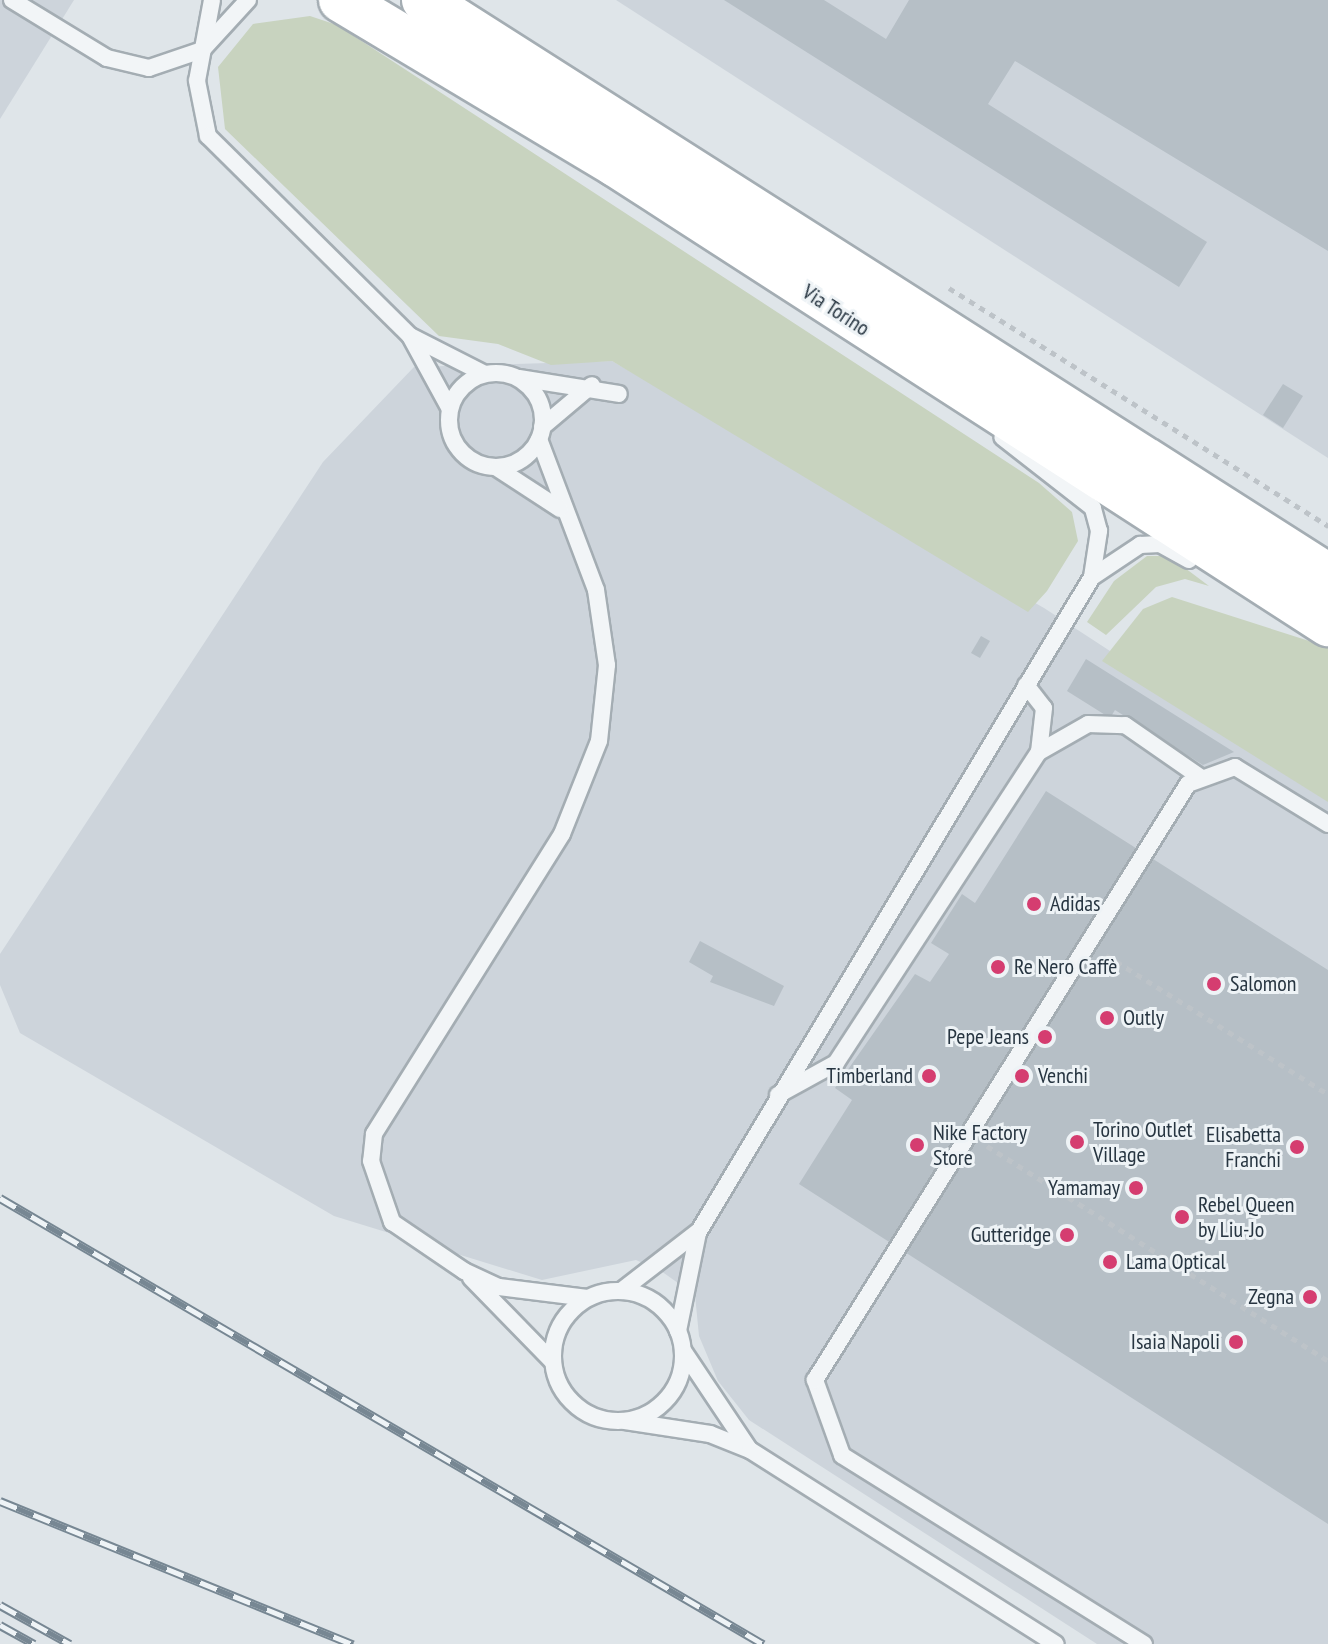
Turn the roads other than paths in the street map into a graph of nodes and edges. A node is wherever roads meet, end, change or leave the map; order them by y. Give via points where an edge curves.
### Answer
1 (12, 0) edge
2 (212, 0) edge
3 (248, 0) edge
4 (341, 0) edge
5 (424, 0) edge
6 (202, 50) junction
7 (410, 336) junction
8 (485, 374) junction
9 (519, 378) junction
10 (592, 385) junction
11 (619, 394) dead end
12 (968, 397) junction
13 (450, 409) junction
14 (541, 433) junction
15 (495, 467) junction
16 (569, 519) junction
17 (1204, 570) dead end
18 (1328, 576) edge
19 (1092, 577) junction
20 (1227, 584) dead end
21 (1328, 625) edge
22 (1026, 685) junction
23 (1039, 752) junction
24 (1200, 777) junction
25 (1328, 824) edge
26 (777, 1096) junction
27 (699, 1231) junction
28 (464, 1271) junction
29 (621, 1291) junction
30 (587, 1298) junction
31 (678, 1331) junction
32 (682, 1350) junction
33 (553, 1362) junction
34 (625, 1421) junction
35 (750, 1450) junction
36 (1056, 1644) edge
37 (1144, 1644) edge

1 - 6 lane via 127,68
2 - 6 lane
3 - 6 lane
4 - 12 main road, Via Torino via 615,164
5 - 18 main road, Via Torino
6 - 7 lane via 197,81 208,136
7 - 8 lane
7 - 13 lane
8 - 9 lane
8 - 13 lane via 462,386
9 - 10 lane
9 - 14 lane via 541,404
10 - 11 lane
10 - 14 lane
12 - 19 lane via 996,432 1093,508 1099,531
12 - 21 main road, Via Torino
13 - 15 lane via 457,447
14 - 15 lane via 517,462
14 - 16 lane
15 - 16 lane via 551,497
16 - 28 lane via 603,628 599,741 562,834 371,1146 375,1187 392,1222
17 - 19 lane via 1151,543
19 - 22 lane
20 - 21 lane
22 - 23 lane via 1044,708
22 - 26 lane
23 - 24 lane via 1088,724 1125,725
23 - 26 lane via 836,1063
24 - 25 lane via 1235,767
24 - 37 lane via 1188,784 988,1097 815,1380 842,1455
26 - 27 lane
27 - 29 lane
27 - 31 lane
28 - 30 lane via 499,1287
28 - 33 lane
29 - 30 lane
29 - 31 lane via 653,1302
30 - 33 lane via 562,1322
31 - 32 lane
32 - 34 lane via 675,1387 662,1404
32 - 35 lane
33 - 34 lane via 569,1399 585,1412
34 - 35 lane via 710,1434
35 - 36 lane

